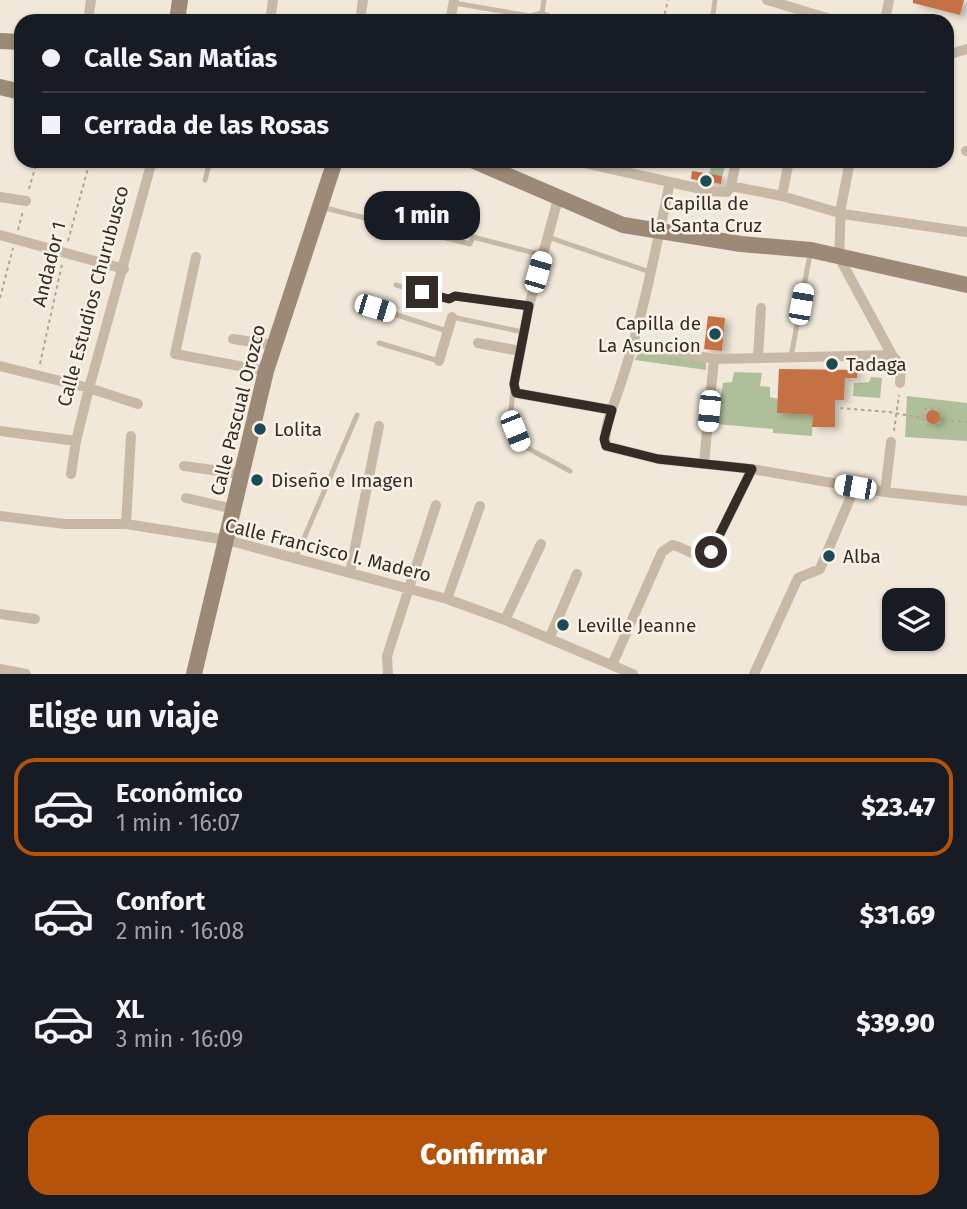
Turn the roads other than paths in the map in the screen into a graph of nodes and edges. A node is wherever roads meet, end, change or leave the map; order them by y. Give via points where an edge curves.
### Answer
1 (544, 0) edge
2 (767, 0) edge
3 (454, 2) edge
4 (542, 13) joint
5 (519, 14) edge
6 (538, 14) edge
7 (808, 14) edge
8 (150, 168) edge
9 (208, 168) edge
10 (332, 168) edge
11 (489, 168) edge
12 (606, 168) edge
13 (735, 168) edge
14 (788, 168) edge
15 (849, 168) edge
16 (205, 180) dead end
17 (670, 183) junction
18 (731, 186) junction
19 (782, 196) junction
20 (0, 197) edge
21 (558, 199) junction
22 (26, 201) dead end
23 (318, 206) junction
24 (842, 214) junction
25 (967, 232) edge
26 (659, 233) junction
27 (0, 235) edge
28 (548, 237) junction
29 (811, 250) junction
30 (543, 256) junction
31 (196, 257) dead end
32 (839, 257) junction
33 (124, 269) junction
34 (650, 272) junction
35 (396, 285) dead end
36 (967, 285) edge
37 (529, 306) junction
38 (375, 308) dead end
39 (761, 308) dead end
40 (452, 317) joint
41 (447, 331) junction
42 (523, 332) junction
43 (233, 339) dead end
44 (478, 343) dead end
45 (379, 344) dead end
46 (635, 344) junction
47 (274, 345) junction
48 (520, 351) junction
49 (892, 355) junction
50 (791, 357) junction
51 (758, 358) junction
52 (714, 359) junction
53 (439, 360) joint
54 (0, 366) edge
55 (266, 372) junction
56 (900, 383) road end
57 (514, 384) junction
58 (89, 388) junction
59 (138, 404) dead end
60 (612, 410) junction
61 (356, 415) dead end
62 (379, 426) dead end
63 (0, 431) edge
64 (131, 436) dead end
65 (75, 441) junction
66 (891, 442) road end
67 (704, 463) junction
68 (184, 466) dead end
69 (752, 469) junction
70 (570, 471) dead end
71 (71, 474) dead end
72 (242, 474) junction
73 (855, 487) junction
74 (885, 492) junction
75 (186, 498) dead end
76 (967, 501) edge
77 (436, 505) dead end
78 (480, 506) dead end
79 (234, 509) junction
80 (0, 516) edge
81 (126, 524) junction
82 (227, 540) junction
83 (541, 544) dead end
84 (295, 559) junction
85 (350, 573) junction
86 (577, 574) dead end
87 (409, 589) junction
88 (447, 599) junction
89 (0, 614) edge
90 (35, 619) dead end
91 (505, 620) junction
92 (549, 639) junction
93 (612, 665) junction
94 (0, 669) edge
95 (632, 673) edge
96 (26, 674) edge
97 (194, 674) edge
98 (388, 674) edge
99 (754, 674) edge

1 - 4 lane
2 - 7 street
3 - 5 lane
4 - 6 lane
8 - 33 street, Calle Estudios Churubusco
9 - 16 lane
10 - 23 street, Calle Pascual Orozco
11 - 21 street
12 - 17 street
13 - 18 street
14 - 19 street
15 - 24 street
17 - 18 street via 727,192
17 - 26 street
18 - 19 street
19 - 24 street
20 - 22 street
21 - 26 street via 623,225
21 - 28 street
23 - 30 lane via 470,244 473,237
23 - 47 street, Calle Pascual Orozco
24 - 25 street
24 - 32 street
26 - 29 street
26 - 34 street
27 - 33 street
28 - 30 street
28 - 34 lane
29 - 32 street
29 - 50 lane
30 - 37 street
31 - 55 street via 175,354
32 - 36 street
32 - 49 street
33 - 58 street, Calle Estudios Churubusco
34 - 46 street
35 - 37 lane via 449,299 455,296
37 - 42 street
38 - 41 lane
39 - 51 street
40 - 41 street
40 - 42 lane
41 - 53 street
42 - 48 street
43 - 47 street
44 - 48 street
45 - 53 lane
46 - 52 street
46 - 60 street
47 - 55 street, Calle Pascual Orozco
48 - 57 street
49 - 50 street
49 - 56 street via 901,366
50 - 51 street
51 - 52 street
52 - 67 street
54 - 58 street
55 - 72 street, Calle Pascual Orozco
57 - 60 street via 516,393 524,396
57 - 70 lane via 510,418 520,444
58 - 59 street
58 - 65 street, Calle Estudios Churubusco
60 - 67 street via 606,446 658,459
61 - 84 lane
62 - 85 street
63 - 65 street
64 - 81 street
65 - 71 street, Calle Estudios Churubusco
66 - 74 street
67 - 69 street
68 - 72 street
69 - 73 street
69 - 93 street via 711,552 700,556 672,545 662,552
72 - 79 street, Calle Pascual Orozco
73 - 74 street
73 - 99 street via 820,569 798,578
74 - 76 street
75 - 79 street
77 - 87 street
78 - 88 street
79 - 82 street, Calle Pascual Orozco
80 - 81 street, Calle Francisco I. Madero via 65,524
81 - 82 street, Calle Francisco I. Madero
82 - 84 street, Calle Francisco I. Madero
82 - 97 street, Calle Pascual Orozco
83 - 91 street
84 - 85 street, Calle Francisco I. Madero
85 - 87 street, Calle Francisco I. Madero
86 - 92 street
87 - 88 street, Calle Francisco I. Madero
87 - 98 street via 387,656
88 - 91 street, Calle Francisco I. Madero
89 - 90 street
91 - 92 street, Calle Francisco I. Madero
92 - 93 street, Calle Francisco I. Madero
93 - 95 street, Calle Francisco I. Madero
94 - 96 street

